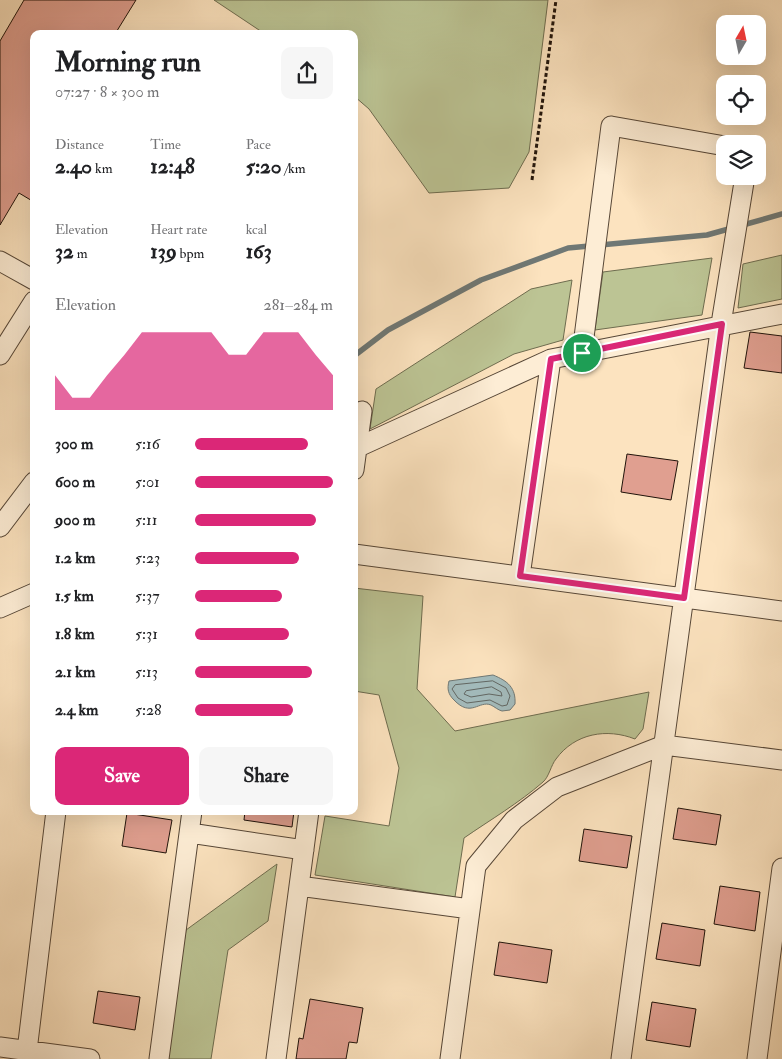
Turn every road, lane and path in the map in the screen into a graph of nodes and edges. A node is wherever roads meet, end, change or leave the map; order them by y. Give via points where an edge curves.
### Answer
1 (556, 0) edge
2 (716, 144) edge
3 (532, 180) dead end
4 (744, 185) edge
5 (0, 261) edge
6 (30, 278) edge
7 (30, 307) edge
8 (782, 314) edge
9 (722, 324) junction
10 (582, 353) junction
11 (0, 355) edge
12 (551, 359) junction
13 (362, 411) dead end
14 (358, 433) edge
15 (358, 448) edge
16 (30, 487) edge
17 (0, 527) edge
18 (358, 555) edge
19 (520, 576) junction
20 (30, 595) edge
21 (684, 598) junction
22 (0, 608) edge
23 (782, 611) edge
24 (664, 744) junction
25 (782, 760) edge
26 (56, 815) edge
27 (192, 815) edge
28 (308, 815) edge
29 (190, 833) junction
30 (304, 850) junction
31 (782, 868) edge
32 (299, 886) junction
33 (470, 909) junction
34 (0, 1047) edge
35 (27, 1055) edge
36 (90, 1059) edge
37 (159, 1059) edge
38 (276, 1059) edge
39 (450, 1059) edge
40 (621, 1059) edge
41 (757, 1059) edge

1 - 3 path
2 - 10 street via 611,126
4 - 9 street
5 - 6 street
7 - 11 street
8 - 9 street
9 - 10 street
9 - 21 street
10 - 12 street
12 - 15 street
12 - 19 street
13 - 14 street
16 - 17 street
18 - 19 street
19 - 21 street
20 - 22 street
21 - 23 street
21 - 24 street
24 - 25 street
24 - 33 street via 557,787 514,820 476,866
24 - 40 street
26 - 35 street
27 - 29 street
28 - 30 street
29 - 30 street
29 - 37 street
30 - 32 street
31 - 41 street
32 - 33 street
32 - 38 street
33 - 39 street
34 - 35 street
35 - 36 street

